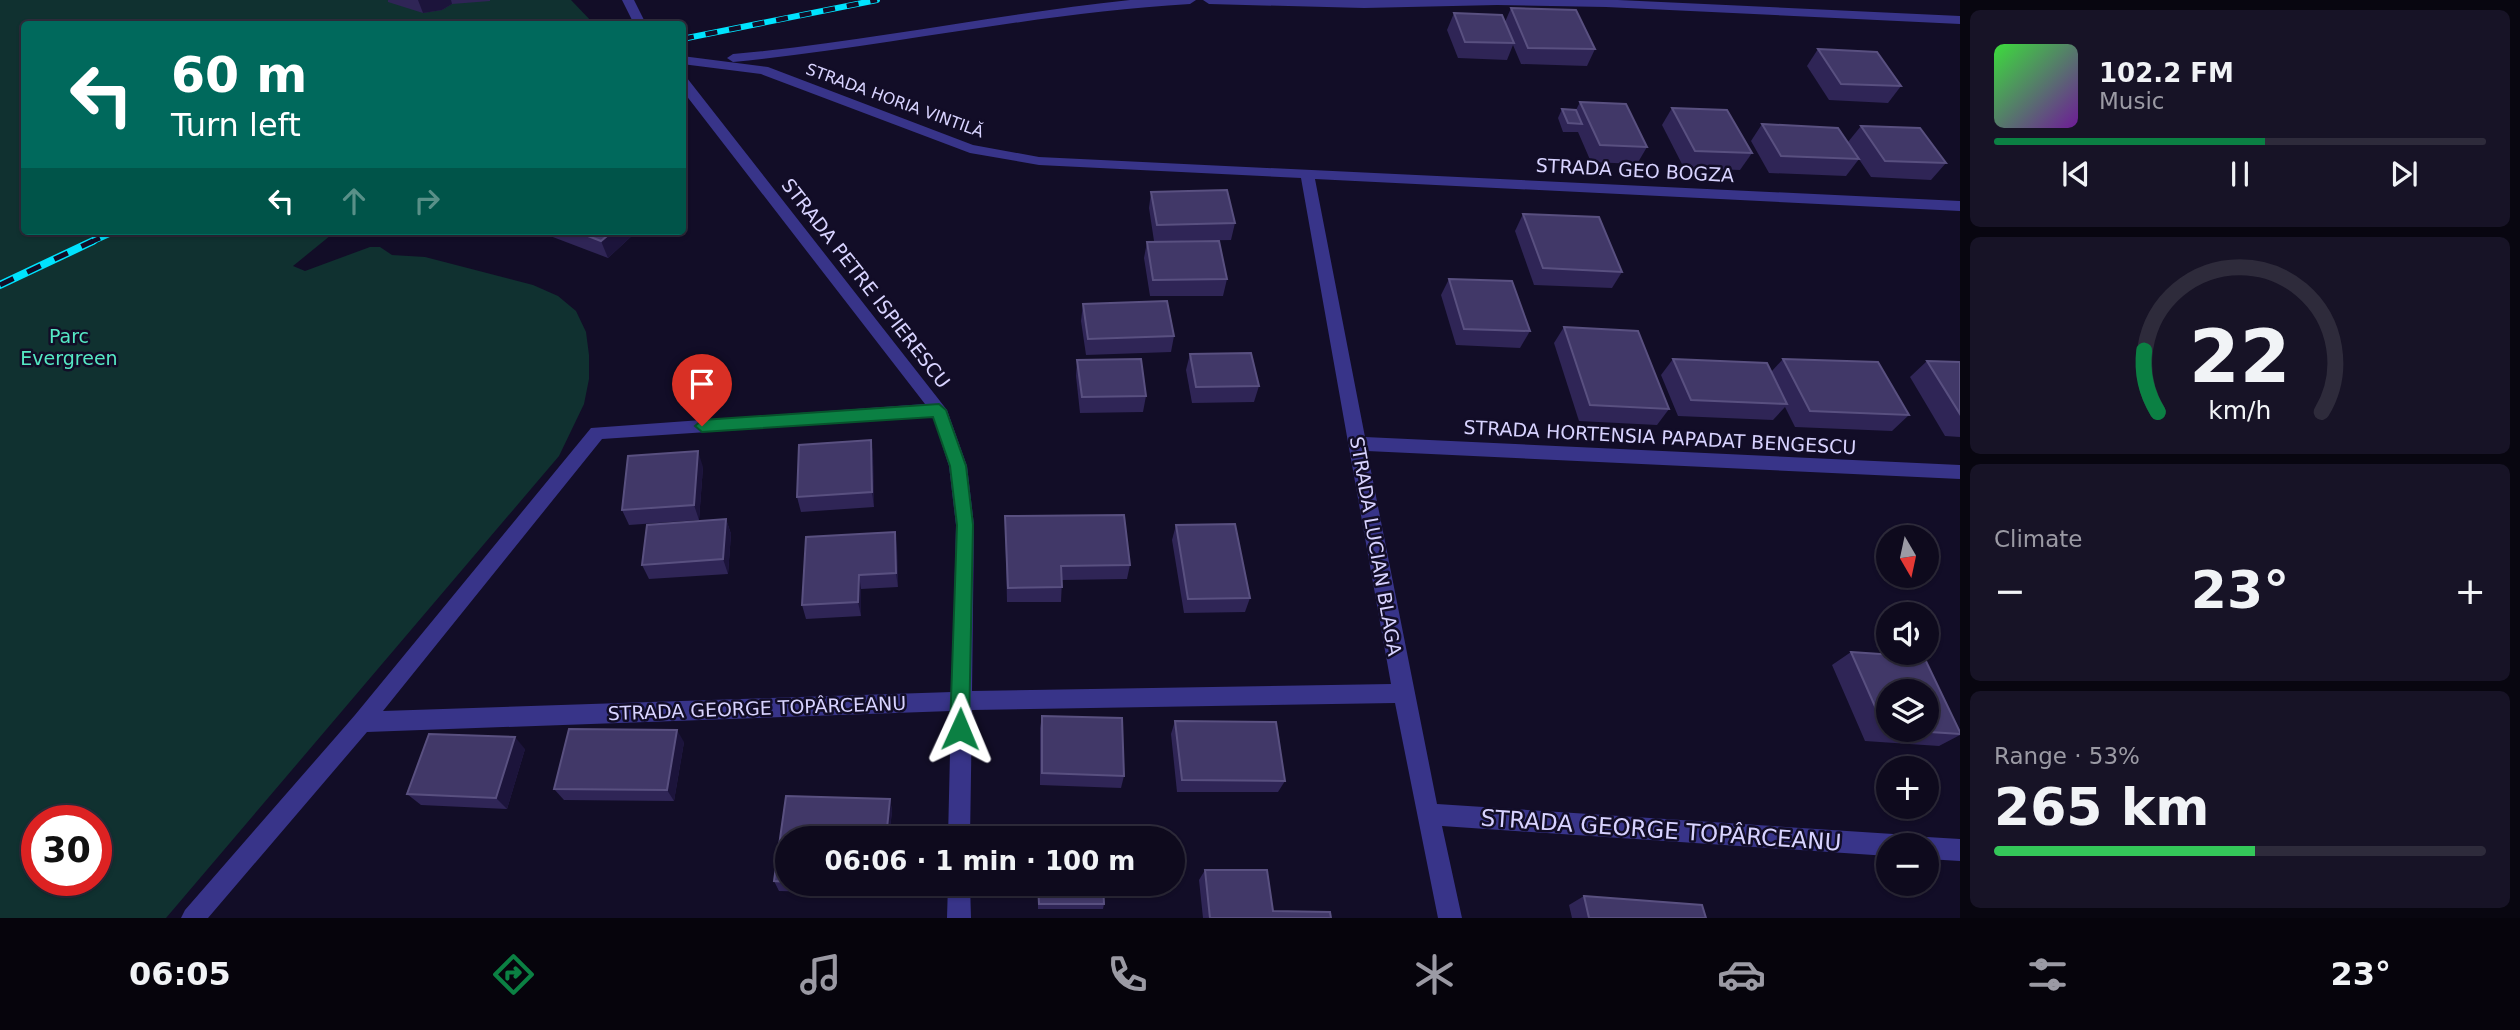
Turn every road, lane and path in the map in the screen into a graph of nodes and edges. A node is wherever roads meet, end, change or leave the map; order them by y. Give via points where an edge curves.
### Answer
1 (628, 0) edge
2 (1190, 0) edge
3 (1209, 0) edge
4 (1960, 20) edge
5 (638, 21) edge
6 (686, 60) edge
7 (701, 60) junction
8 (686, 86) edge
9 (1307, 172) junction
10 (1960, 206) edge
11 (939, 410) junction
12 (1358, 444) junction
13 (1960, 472) edge
14 (1403, 693) junction
15 (960, 701) junction
16 (362, 722) junction
17 (1428, 814) junction
18 (959, 826) edge
19 (1876, 844) edge
20 (1939, 849) edge
21 (1960, 850) edge
22 (959, 896) edge
23 (193, 918) edge
24 (959, 918) edge
25 (1450, 918) edge

1 - 5 street
2 - 7 street via 1028,14 794,54
3 - 4 street via 1606,3
6 - 7 street, STRADA HORIA VINTILĂ
7 - 9 street, STRADA HORIA VINTILĂ via 763,70 970,149 1039,161
8 - 11 street, STRADA PETRE ISPIERESCU
9 - 10 street, STRADA GEO BOGZA
9 - 12 street, STRADA LUCIAN BLAGA
11 - 15 street, STRADA PETRE ISPIERESCU via 958,466 965,525
11 - 16 street via 597,433
12 - 13 street, STRADA HORTENSIA PAPADAT BENGESCU
12 - 14 street, STRADA LUCIAN BLAGA
14 - 15 street, STRADA GEORGE TOPÂRCEANU
14 - 17 street, STRADA LUCIAN BLAGA
15 - 16 street, STRADA GEORGE TOPÂRCEANU
15 - 18 street, STRADA PETRE ISPIERESCU
16 - 23 street
17 - 19 street, STRADA GEORGE TOPÂRCEANU
17 - 25 street, STRADA LUCIAN BLAGA
20 - 21 street
22 - 24 street

